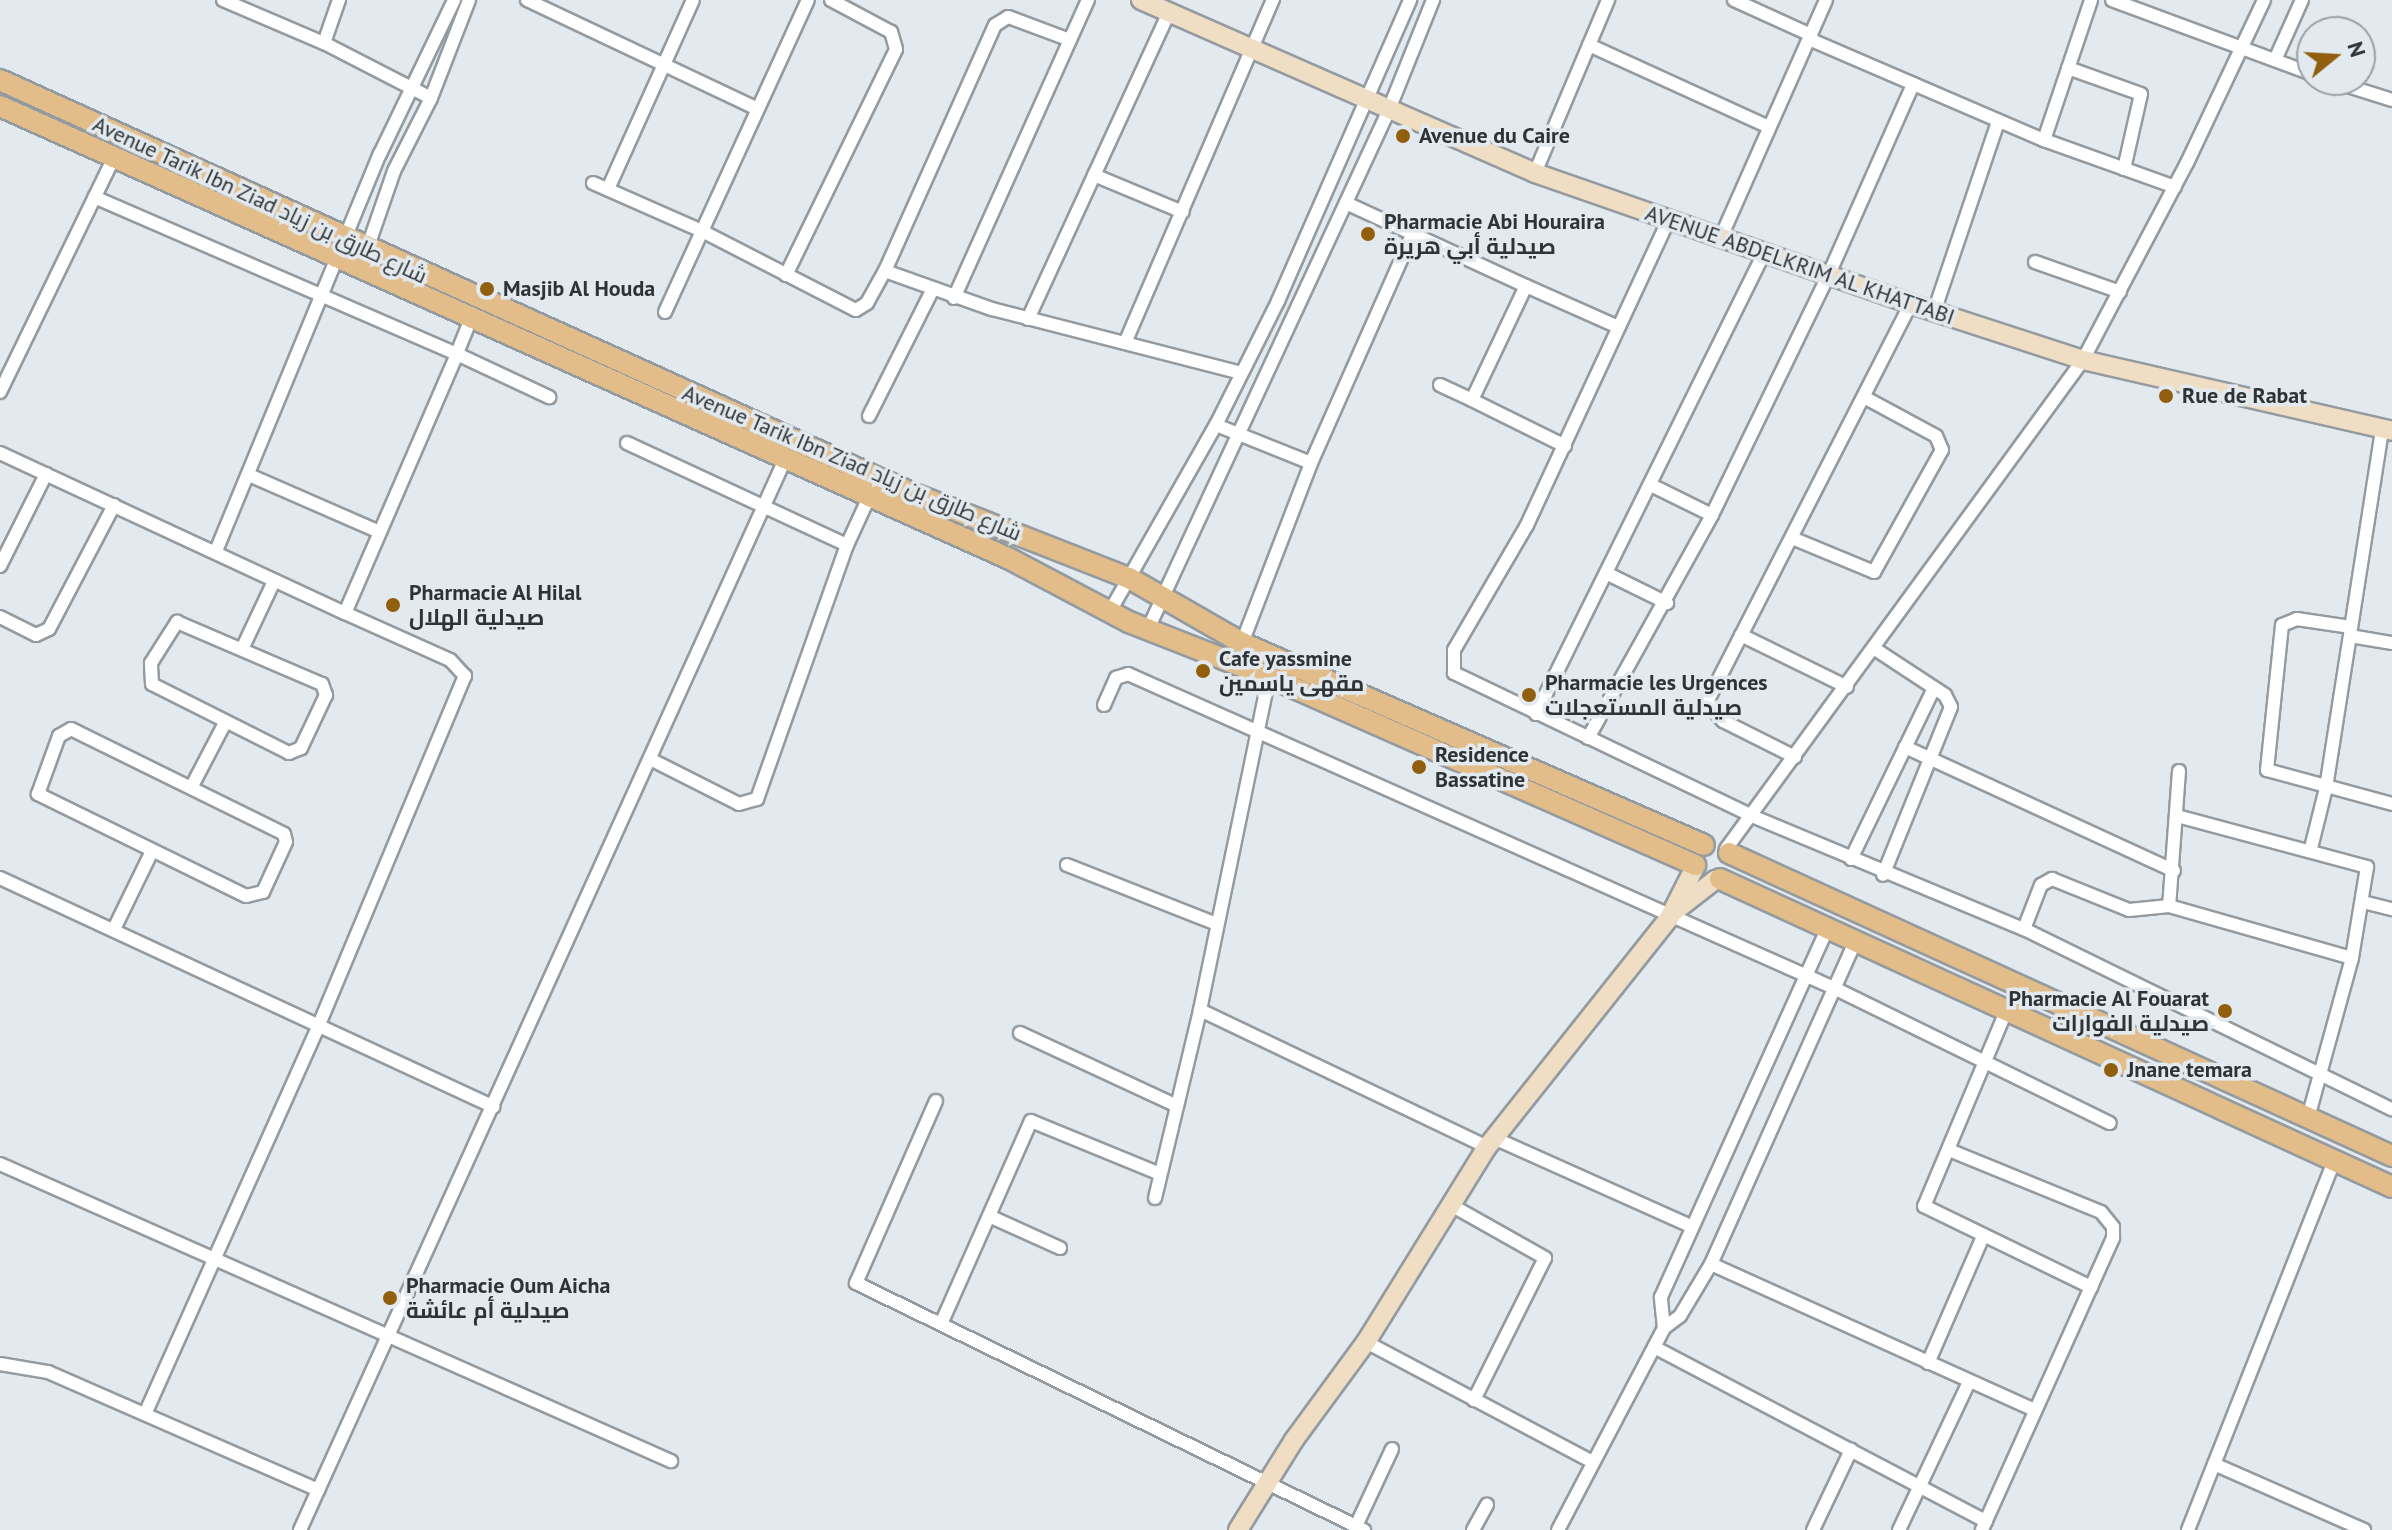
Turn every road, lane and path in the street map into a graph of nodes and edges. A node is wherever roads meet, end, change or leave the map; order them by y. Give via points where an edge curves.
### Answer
1 (339, 0) edge
2 (454, 0) edge
3 (469, 0) edge
4 (527, 0) edge
5 (693, 0) edge
6 (808, 0) edge
7 (831, 0) edge
8 (1088, 0) edge
9 (1141, 0) edge
10 (1273, 0) edge
11 (1410, 0) edge
12 (1433, 0) edge
13 (1608, 0) edge
14 (1734, 0) edge
15 (1826, 0) edge
16 (2091, 0) edge
17 (2112, 0) edge
18 (2264, 0) edge
19 (2302, 0) edge
20 (226, 1) edge
21 (544, 4) edge
22 (1169, 13) junction
23 (1810, 37) junction
24 (1070, 40) junction
25 (324, 43) junction
26 (1589, 45) junction
27 (2244, 48) junction
28 (1252, 51) junction
29 (2275, 60) junction
30 (666, 67) junction
31 (2068, 68) junction
32 (2296, 68) edge
33 (0, 80) edge
34 (1913, 84) junction
35 (412, 89) junction
36 (431, 98) junction
37 (1367, 103) junction
38 (0, 106) edge
39 (758, 109) junction
40 (1388, 112) junction
41 (1998, 122) junction
42 (1769, 127) junction
43 (2044, 140) junction
44 (114, 157) junction
45 (2124, 169) junction
46 (1535, 173) junction
47 (1094, 175) junction
48 (593, 183) dead end
49 (2175, 187) junction
50 (608, 189) junction
51 (95, 197) junction
52 (1346, 203) junction
53 (1183, 212) junction
54 (1669, 219) junction
55 (702, 231) junction
56 (1413, 233) junction
57 (1721, 237) junction
58 (347, 240) junction
59 (1764, 253) junction
60 (340, 260) junction
61 (363, 260) junction
62 (2035, 262) dead end
63 (885, 271) junction
64 (1829, 274) junction
65 (786, 275) junction
66 (1526, 286) junction
67 (933, 289) junction
68 (2120, 292) junction
69 (324, 297) junction
70 (954, 298) junction
71 (1911, 304) junction
72 (665, 312) dead end
73 (1934, 312) junction
74 (1028, 319) junction
75 (470, 321) junction
76 (1618, 327) junction
77 (1125, 343) junction
78 (457, 354) junction
79 (2083, 360) junction
80 (5, 370) edge
81 (1241, 373) junction
82 (1440, 385) dead end
83 (0, 392) edge
84 (549, 397) dead end
85 (1864, 397) junction
86 (1472, 400) junction
87 (869, 416) dead end
88 (1216, 425) junction
89 (2387, 430) edge
90 (1236, 432) junction
91 (627, 443) dead end
92 (1565, 446) junction
93 (0, 453) edge
94 (786, 457) junction
95 (1311, 463) junction
96 (46, 474) junction
97 (249, 475) junction
98 (1651, 485) junction
99 (870, 495) junction
100 (114, 505) junction
101 (765, 506) junction
102 (1712, 515) junction
103 (377, 531) junction
104 (1792, 538) junction
105 (847, 545) junction
106 (216, 551) junction
107 (0, 566) edge
108 (1608, 574) junction
109 (1129, 578) junction
110 (274, 581) junction
111 (1163, 598) junction
112 (1667, 603) junction
113 (345, 613) junction
114 (1109, 613) junction
115 (0, 617) edge
116 (1148, 629) junction
117 (2350, 631) junction
118 (1741, 635) junction
119 (1242, 643) junction
120 (2392, 643) edge
121 (243, 647) junction
122 (1875, 649) junction
123 (1269, 677) junction
124 (1847, 687) junction
125 (1934, 688) junction
126 (1104, 705) dead end
127 (1536, 714) junction
128 (225, 723) junction
129 (1258, 735) junction
130 (1588, 738) junction
131 (1905, 747) junction
132 (1795, 757) junction
133 (1930, 758) junction
134 (652, 760) junction
135 (2179, 771) dead end
136 (192, 786) junction
137 (2326, 788) junction
138 (2392, 804) edge
139 (1752, 816) junction
140 (2177, 816) junction
141 (1704, 845) junction
142 (2311, 848) junction
143 (152, 851) junction
144 (1728, 851) junction
145 (1851, 859) junction
146 (1067, 865) dead end
147 (1695, 866) junction
148 (2174, 871) junction
149 (1883, 875) junction
150 (0, 878) edge
151 (1718, 879) junction
152 (2363, 902) junction
153 (2169, 906) junction
154 (2392, 909) edge
155 (1671, 915) junction
156 (1217, 924) junction
157 (114, 929) junction
158 (1827, 929) junction
159 (2024, 929) junction
160 (1855, 942) junction
161 (2352, 958) junction
162 (1804, 977) junction
163 (1834, 988) junction
164 (2007, 1009) junction
165 (1200, 1010) junction
166 (318, 1027) junction
167 (1020, 1033) dead end
168 (1986, 1059) junction
169 (2321, 1073) junction
170 (936, 1101) dead end
171 (1177, 1106) junction
172 (494, 1107) junction
173 (2392, 1109) edge
174 (2308, 1118) junction
175 (2110, 1123) dead end
176 (1491, 1143) junction
177 (1949, 1150) junction
178 (2392, 1156) edge
179 (2335, 1159) junction
180 (0, 1164) edge
181 (1160, 1174) junction
182 (2392, 1187) edge
183 (1155, 1198) dead end
184 (1451, 1205) junction
185 (989, 1216) junction
186 (1691, 1226) junction
187 (1982, 1239) junction
188 (1060, 1248) dead end
189 (214, 1259) junction
190 (1711, 1264) junction
191 (2091, 1287) junction
192 (941, 1324) junction
193 (1664, 1328) junction
194 (386, 1334) junction
195 (1366, 1342) junction
196 (1654, 1347) junction
197 (1928, 1363) junction
198 (0, 1364) edge
199 (1969, 1382) junction
200 (1474, 1400) junction
201 (2035, 1410) junction
202 (145, 1414) junction
203 (1392, 1449) dead end
204 (1851, 1450) junction
205 (671, 1461) dead end
206 (1593, 1462) junction
207 (2214, 1464) junction
208 (1268, 1481) junction
209 (1919, 1486) junction
210 (318, 1490) junction
211 (1487, 1505) dead end
212 (1984, 1525) edge
213 (1360, 1528) edge
214 (300, 1530) edge
215 (1238, 1530) edge
216 (1473, 1530) edge
217 (1558, 1530) edge
218 (1813, 1530) edge
219 (1899, 1530) edge
220 (2188, 1530) edge
221 (2364, 1530) edge

1 - 25 street
2 - 35 street
3 - 36 street
4 - 21 street
5 - 30 street
6 - 39 street
7 - 65 street via 891,32 896,49
8 - 24 street
9 - 22 main road, AVENUE ABDELKRIM AL KHATTABI
10 - 28 street
11 - 37 street
12 - 40 street
13 - 26 street
14 - 23 street
15 - 23 street
16 - 31 street
17 - 27 street
18 - 27 street
19 - 29 street
20 - 25 street
21 - 30 street
22 - 28 main road, AVENUE ABDELKRIM AL KHATTABI
22 - 47 street
23 - 34 street
23 - 42 street
24 - 63 street via 1008,17 995,25
24 - 70 street
25 - 35 street
26 - 42 street
26 - 46 street
27 - 29 street
27 - 49 street
28 - 37 main road, AVENUE ABDELKRIM AL KHATTABI
28 - 53 street
29 - 32 street
30 - 39 street
30 - 50 street
31 - 43 street
31 - 45 street via 2141,94
33 - 58 main road, Avenue Tarik Ibn Ziad شارع طارق بن زياد
34 - 41 street
34 - 64 street
35 - 36 street
35 - 58 street
36 - 61 street via 394,171
37 - 40 main road, AVENUE ABDELKRIM AL KHATTABI
37 - 81 street
38 - 44 main road, Avenue Tarik Ibn Ziad شارع طارق بن زياد
39 - 55 street
40 - 46 main road, AVENUE ABDELKRIM AL KHATTABI
40 - 52 street
41 - 43 street
41 - 73 street
42 - 57 street
43 - 45 street
44 - 51 street
44 - 60 main road, Avenue Tarik Ibn Ziad شارع طارق بن زياد
45 - 49 street
46 - 54 main road, AVENUE ABDELKRIM AL KHATTABI
47 - 53 street
47 - 74 street
48 - 50 street
49 - 68 street
50 - 55 street
51 - 69 street
51 - 80 street
52 - 56 street
52 - 90 street
53 - 77 street
54 - 57 main road, AVENUE ABDELKRIM AL KHATTABI
54 - 76 street
55 - 65 street
55 - 72 street
56 - 66 street
56 - 95 street
57 - 59 main road, AVENUE ABDELKRIM AL KHATTABI
58 - 60 street
58 - 61 main road, Avenue Tarik Ibn Ziad شارع طارق بن زياد
59 - 64 main road, AVENUE ABDELKRIM AL KHATTABI
59 - 98 street
60 - 61 main road, Avenue Tarik Ibn Ziad شارع طارق بن زياد
60 - 69 street
61 - 75 main road, Avenue Tarik Ibn Ziad شارع طارق بن زياد
61 - 109 main road, Avenue Tarik Ibn Ziad شارع طارق بن زياد via 909,492
62 - 68 street
63 - 65 street via 858,310
63 - 67 street
64 - 71 main road, AVENUE ABDELKRIM AL KHATTABI
64 - 102 street
66 - 76 street
66 - 86 street
67 - 70 street
67 - 87 street
68 - 79 street
69 - 78 street
69 - 97 street
70 - 74 street
71 - 73 main road, AVENUE ABDELKRIM AL KHATTABI
71 - 85 street
73 - 79 main road, AVENUE ABDELKRIM AL KHATTABI
74 - 77 street
75 - 78 street
75 - 94 main road, Avenue Tarik Ibn Ziad شارع طارق بن زياد
76 - 92 street
77 - 81 street
78 - 84 street
78 - 103 street
79 - 89 main road, AVENUE ABDELKRIM AL KHATTABI
79 - 122 street
80 - 83 street
81 - 88 street
82 - 86 street
85 - 104 street
85 - 104 street via 1936,436 1942,450 1874,572
86 - 92 street
88 - 90 street
88 - 109 street
89 - 117 street
90 - 95 street
90 - 111 street
91 - 101 street
92 - 127 street via 1452,661 1454,673 1467,683
93 - 96 street
94 - 99 main road, Avenue Tarik Ibn Ziad شارع طارق بن زياد
94 - 101 street
95 - 119 street
96 - 100 street
96 - 107 street
97 - 103 street
97 - 106 street
98 - 102 street
98 - 108 street
99 - 105 street
99 - 114 main road, Avenue Tarik Ibn Ziad شارع طارق بن زياد via 1010,559
100 - 106 street
100 - 115 street via 49,629 36,635
101 - 105 street
101 - 134 street
102 - 112 street
103 - 113 street
104 - 118 street
105 - 134 street via 757,799 739,804
106 - 110 street
108 - 112 street
108 - 127 street
109 - 111 main road, Avenue Tarik Ibn Ziad شارع طارق بن زياد
109 - 114 street
110 - 113 street
110 - 121 street
111 - 116 street
111 - 119 main road, Avenue Tarik Ibn Ziad شارع طارق بن زياد
112 - 130 street
113 - 166 street via 450,660 465,676
114 - 116 main road, Avenue Tarik Ibn Ziad شارع طارق بن زياد
116 - 123 main road, Avenue Tarik Ibn Ziad شارع طارق بن زياد
117 - 120 street
117 - 137 street
117 - 137 street via 2297,619 2279,632 2267,770
118 - 124 street
118 - 132 street via 1708,708
119 - 141 main road, Avenue Tarik Ibn Ziad شارع طارق بن زياد
121 - 128 street via 177,622 162,639 149,671 150,681 164,692
121 - 128 street via 322,684 326,695 295,754
122 - 124 street
122 - 125 street
123 - 129 street
123 - 147 main road, Avenue Tarik Ibn Ziad شارع طارق بن زياد
124 - 132 street
125 - 131 street
125 - 133 street via 1949,698 1951,707
126 - 129 street via 1116,678 1128,674
127 - 130 street
128 - 136 street
129 - 155 street
129 - 156 street
130 - 139 street
131 - 133 street
131 - 145 street
132 - 139 street
133 - 148 street
133 - 149 street
134 - 172 street
135 - 140 street
136 - 143 street via 284,834 286,842 266,889 246,896
136 - 143 street via 71,729 59,736 38,794
137 - 138 street
137 - 142 street
139 - 144 street
139 - 145 street
140 - 142 street
140 - 148 street
141 - 144 main road, Avenue Tarik Ibn Ziad شارع طارق بن زياد
141 - 147 main road
142 - 152 street via 2365,864
143 - 157 street
144 - 151 main road via 1730,868
144 - 174 main road
145 - 149 street
146 - 156 street
147 - 151 main road, Avenue Tarik Ibn Ziad شارع طارق بن زياد
147 - 155 main road
148 - 153 street
149 - 159 street
150 - 157 street
151 - 155 main road
151 - 158 main road
152 - 154 street
152 - 161 street
153 - 159 street via 2129,910 2052,879 2041,885
153 - 161 street
155 - 162 street
155 - 176 main road
156 - 165 street
157 - 166 street
158 - 160 main road
158 - 162 street
159 - 169 street
160 - 163 street
160 - 164 main road
161 - 169 street
162 - 163 street
162 - 186 street via 1732,1146
163 - 168 street
163 - 190 street
164 - 168 street
164 - 179 main road
165 - 171 street
165 - 176 street
166 - 172 street
166 - 189 street
167 - 171 street
168 - 175 street
168 - 177 street
169 - 173 street
169 - 174 street
170 - 192 street via 856,1283
171 - 181 street
172 - 194 street
174 - 178 main road
176 - 184 main road
176 - 186 street
177 - 187 street via 1924,1206
177 - 191 street via 2112,1220 2113,1238
179 - 182 main road
179 - 207 street
180 - 189 street
181 - 183 street
181 - 185 street via 1031,1121
184 - 195 main road
184 - 200 street via 1545,1258
185 - 188 street
185 - 192 street
186 - 193 street via 1661,1297
187 - 191 street
187 - 197 street
189 - 194 street
189 - 202 street
190 - 193 street via 1680,1316
190 - 197 street
191 - 201 street
192 - 208 street
193 - 196 street
194 - 205 street
194 - 210 street
195 - 200 street
195 - 208 main road
196 - 204 street
196 - 206 street
197 - 199 street
198 - 202 street via 48,1372
199 - 201 street
199 - 209 street
200 - 206 street
201 - 212 street
202 - 210 street
203 - 213 street
204 - 209 street
204 - 218 street
206 - 217 street
207 - 220 street
207 - 221 street
208 - 213 street
208 - 215 main road
209 - 212 street
209 - 219 street
210 - 214 street
211 - 216 street

